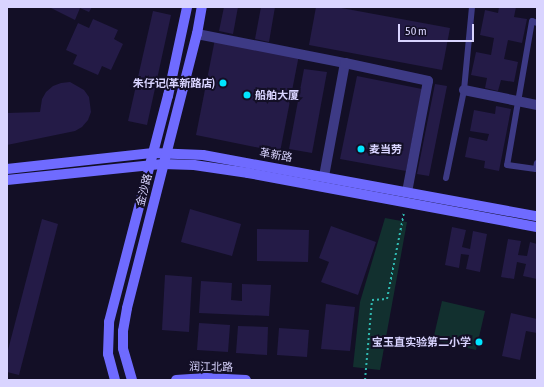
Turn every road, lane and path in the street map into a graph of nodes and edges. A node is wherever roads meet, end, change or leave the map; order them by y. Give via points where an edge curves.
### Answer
1 (187, 7) edge
2 (202, 7) edge
3 (472, 7) edge
4 (537, 23) edge
5 (198, 34) junction
6 (345, 63) junction
7 (464, 90) junction
8 (519, 101) junction
9 (537, 105) edge
10 (153, 153) junction
11 (166, 153) junction
12 (537, 163) edge
13 (163, 164) junction
14 (150, 166) junction
15 (7, 169) edge
16 (324, 176) junction
17 (446, 178) dead end
18 (7, 180) edge
19 (407, 192) junction
20 (406, 203) junction
21 (537, 216) edge
22 (537, 227) edge
23 (115, 380) edge
24 (132, 380) edge
25 (176, 380) edge
26 (246, 380) edge
27 (365, 380) edge

1 - 10 street, 金沙路
2 - 5 street, 金沙路
3 - 7 lane
4 - 8 lane via 532,21
5 - 6 street
5 - 11 street, 金沙路
6 - 16 street
6 - 19 street via 428,81
7 - 8 street
7 - 17 lane
8 - 9 street
8 - 12 lane via 508,165 536,169
10 - 11 street, 革新路
10 - 14 street, 金沙路
10 - 15 street, 革新路
11 - 13 street, 金沙路
11 - 16 street, 革新路 via 203,154
13 - 14 street, 革新路
13 - 20 street, 革新路 via 194,165 240,172
13 - 24 street, 金沙路 via 126,316 124,348
14 - 18 street, 革新路
14 - 23 street, 金沙路 via 109,322 108,354
16 - 19 street, 革新路
19 - 21 street, 革新路
20 - 22 street, 革新路
20 - 27 path via 387,299 372,300
25 - 26 street, 润江北路

